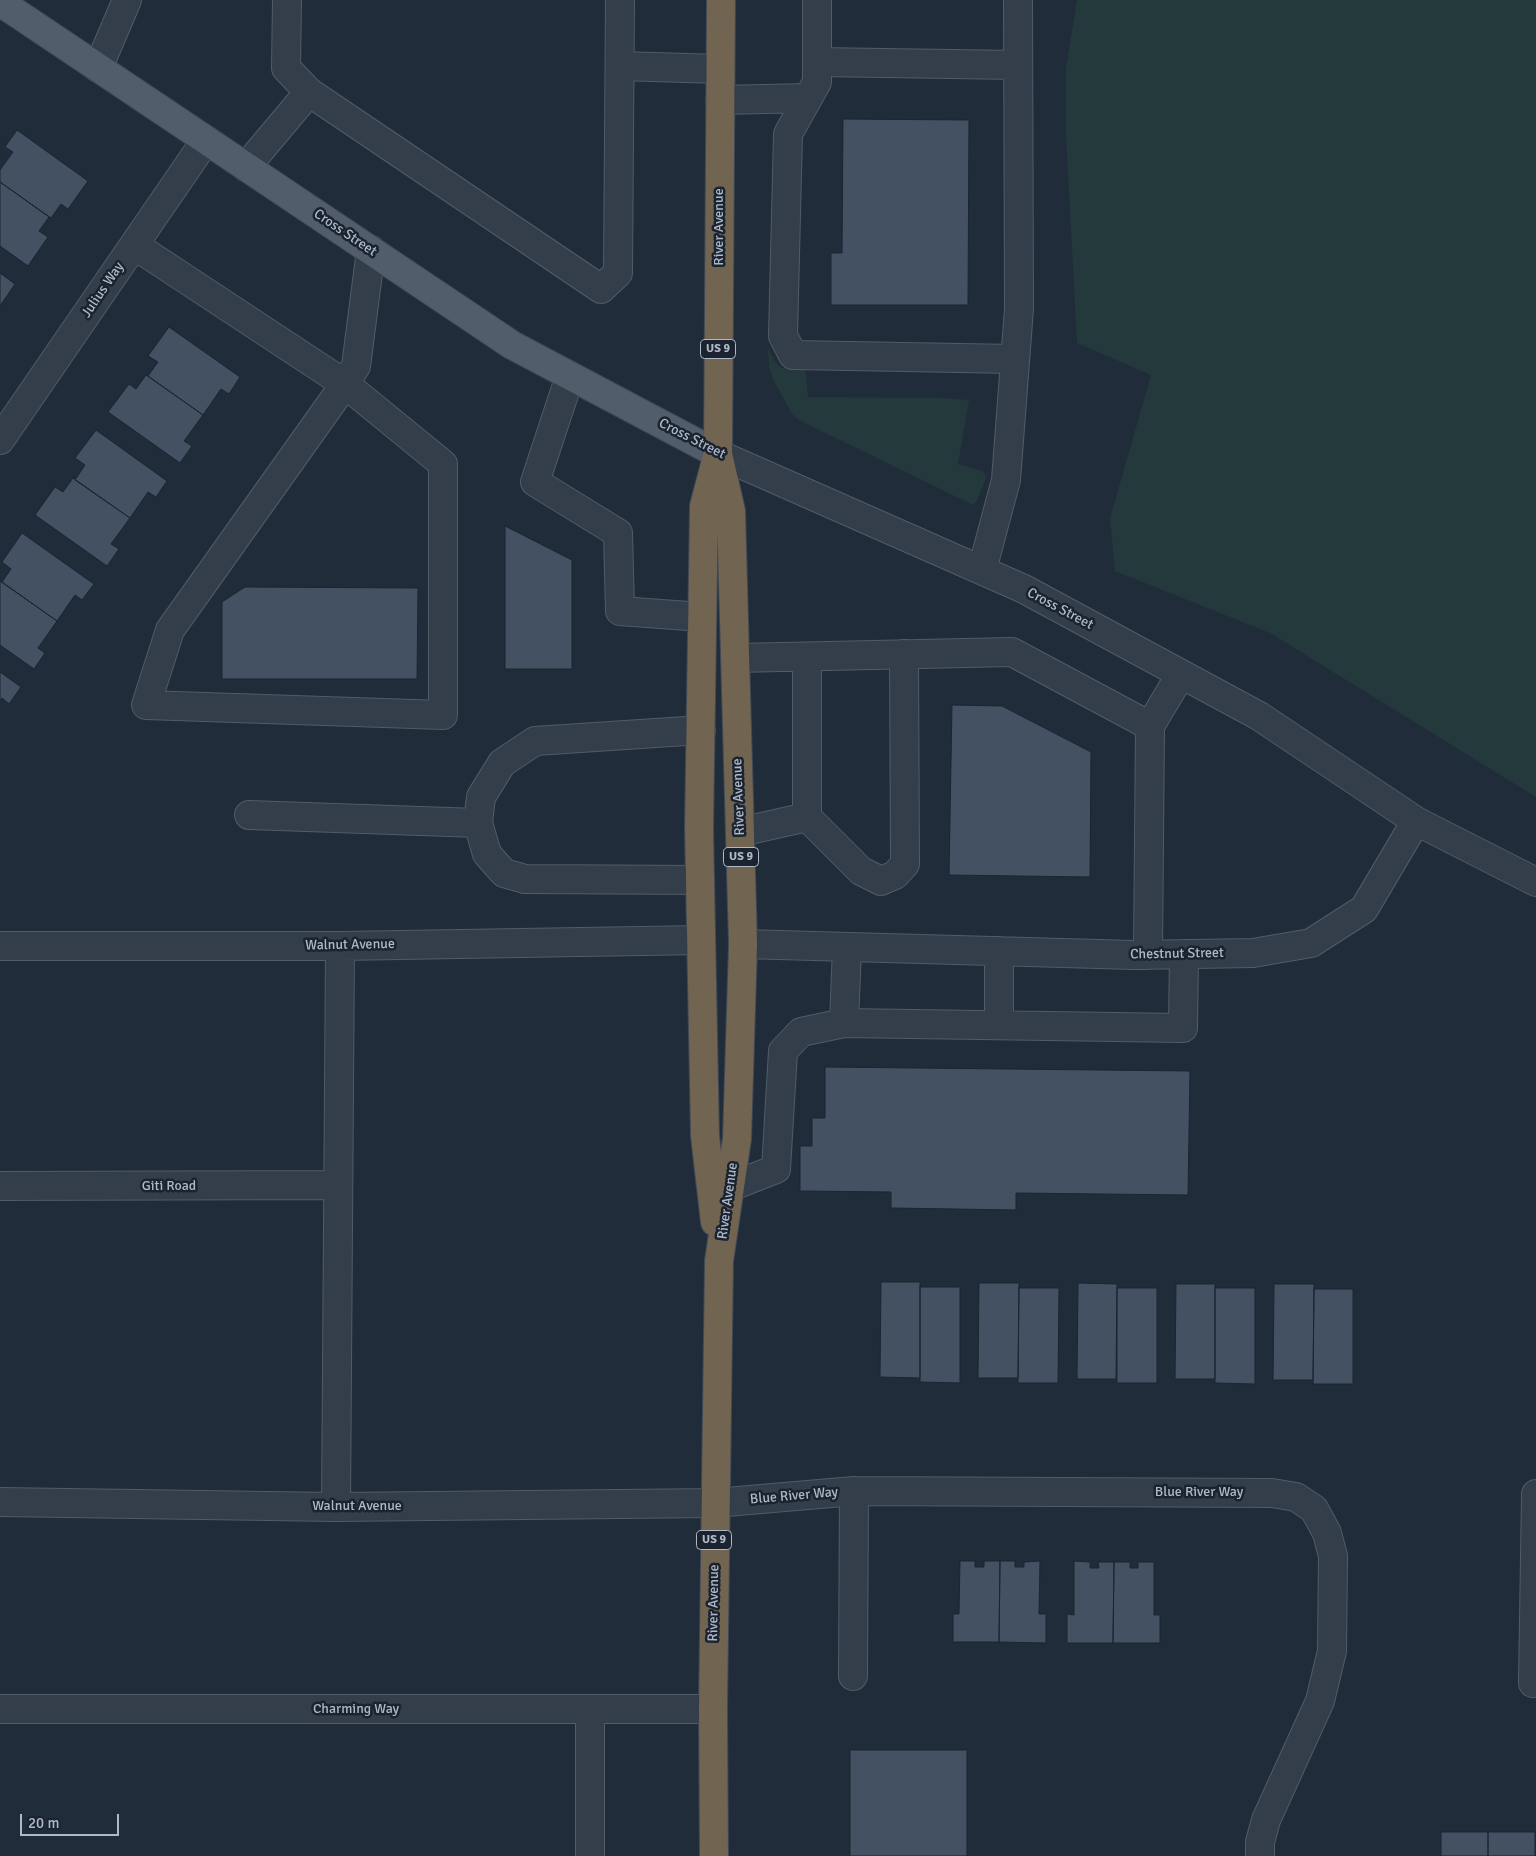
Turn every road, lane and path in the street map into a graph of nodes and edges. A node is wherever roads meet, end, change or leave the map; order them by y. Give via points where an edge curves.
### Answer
1 (127, 0) edge
2 (287, 0) edge
3 (620, 0) edge
4 (721, 0) edge
5 (817, 0) edge
6 (1018, 0) edge
7 (0, 2) edge
8 (817, 62) junction
9 (1018, 65) junction
10 (620, 66) junction
11 (98, 68) junction
12 (720, 69) junction
13 (309, 92) junction
14 (808, 98) junction
15 (720, 100) junction
16 (206, 140) junction
17 (246, 167) junction
18 (134, 245) junction
19 (371, 250) junction
20 (1015, 359) junction
21 (570, 376) junction
22 (345, 384) junction
23 (0, 440) edge
24 (718, 454) junction
25 (982, 570) junction
26 (702, 618) junction
27 (904, 654) junction
28 (735, 658) junction
29 (807, 658) junction
30 (1181, 674) junction
31 (1150, 726) junction
32 (701, 730) junction
33 (249, 815) dead end
34 (807, 817) junction
35 (1416, 821) junction
36 (478, 823) junction
37 (740, 832) junction
38 (700, 880) junction
39 (1536, 882) edge
40 (701, 940) junction
41 (743, 944) junction
42 (0, 946) edge
43 (340, 946) junction
44 (847, 947) junction
45 (999, 951) junction
46 (1184, 954) junction
47 (1148, 955) junction
48 (844, 1023) junction
49 (999, 1024) junction
50 (338, 1185) junction
51 (0, 1186) edge
52 (730, 1186) junction
53 (719, 1261) junction
54 (854, 1491) junction
55 (1536, 1494) edge
56 (0, 1502) edge
57 (715, 1503) junction
58 (336, 1507) junction
59 (853, 1676) dead end
60 (1534, 1683) dead end
61 (0, 1709) edge
62 (590, 1709) junction
63 (713, 1709) junction
64 (590, 1856) edge
65 (714, 1856) edge
66 (1260, 1856) edge

1 - 11 street
2 - 13 street via 286,68
3 - 10 street
4 - 12 highway, River Avenue / US 9
5 - 8 street
6 - 9 street
7 - 11 main road, Cross Street
8 - 9 street
8 - 14 street via 817,82
9 - 20 street via 1019,310
10 - 12 street
10 - 13 street via 618,272 600,289
11 - 16 main road, Cross Street
12 - 15 highway, River Avenue / US 9
13 - 17 street
14 - 15 street
14 - 20 street via 788,134 783,336 793,355
15 - 24 highway, River Avenue / US 9
16 - 17 main road, Cross Street
16 - 18 street, Julius Way
17 - 19 main road, Cross Street
18 - 22 street
18 - 23 street, Julius Way
19 - 21 main road, Cross Street via 512,345
19 - 22 street via 356,366
20 - 25 street via 1006,480
21 - 24 main road, Cross Street
21 - 26 street via 535,482 618,533 620,611
22 - 22 street via 443,464 444,715 146,704 170,630
24 - 25 street, Cross Street
24 - 26 highway, River Avenue / US 9 via 704,506
24 - 28 highway, River Avenue / US 9 via 731,511
25 - 30 street, Cross Street via 1024,589
26 - 32 highway, River Avenue / US 9
27 - 29 street
27 - 31 street via 1012,652
27 - 34 street via 905,864 895,875 881,881 860,871
28 - 29 street
28 - 37 highway, River Avenue / US 9
29 - 34 street
30 - 31 street
30 - 35 street, Cross Street via 1259,716
31 - 47 street
32 - 36 street via 534,741 502,762 481,797
32 - 38 highway, River Avenue / US 9
33 - 36 street
34 - 37 street
35 - 39 street
35 - 46 street, Chestnut Street via 1364,909 1311,943 1253,953
36 - 38 street via 487,854 504,873 525,879
37 - 41 highway, River Avenue / US 9
38 - 40 highway, River Avenue / US 9
40 - 43 street, Walnut Avenue
40 - 53 highway, River Avenue / US 9 via 705,1136
41 - 44 street, Chestnut Street
41 - 52 highway, River Avenue / US 9 via 737,1139
42 - 43 street, Walnut Avenue
43 - 50 street
44 - 45 street, Chestnut Street
44 - 48 street
45 - 47 street, Chestnut Street
45 - 49 street
46 - 47 street, Chestnut Street
46 - 49 street via 1182,1028
48 - 49 street
48 - 52 street via 801,1032 783,1051 776,1169
50 - 51 street, Giti Road
50 - 58 street
52 - 53 highway, River Avenue / US 9
53 - 57 highway, River Avenue / US 9
54 - 57 street, Blue River Way
54 - 59 street
54 - 66 street, Blue River Way via 1272,1493 1296,1497 1314,1509 1327,1532 1333,1556 1332,1651 1320,1701 1266,1820
55 - 60 street
56 - 58 street, Walnut Avenue
57 - 58 street, Walnut Avenue
57 - 63 highway, River Avenue / US 9
61 - 62 street, Charming Way
62 - 63 street, Charming Way
62 - 64 street
63 - 65 highway, River Avenue / US 9

